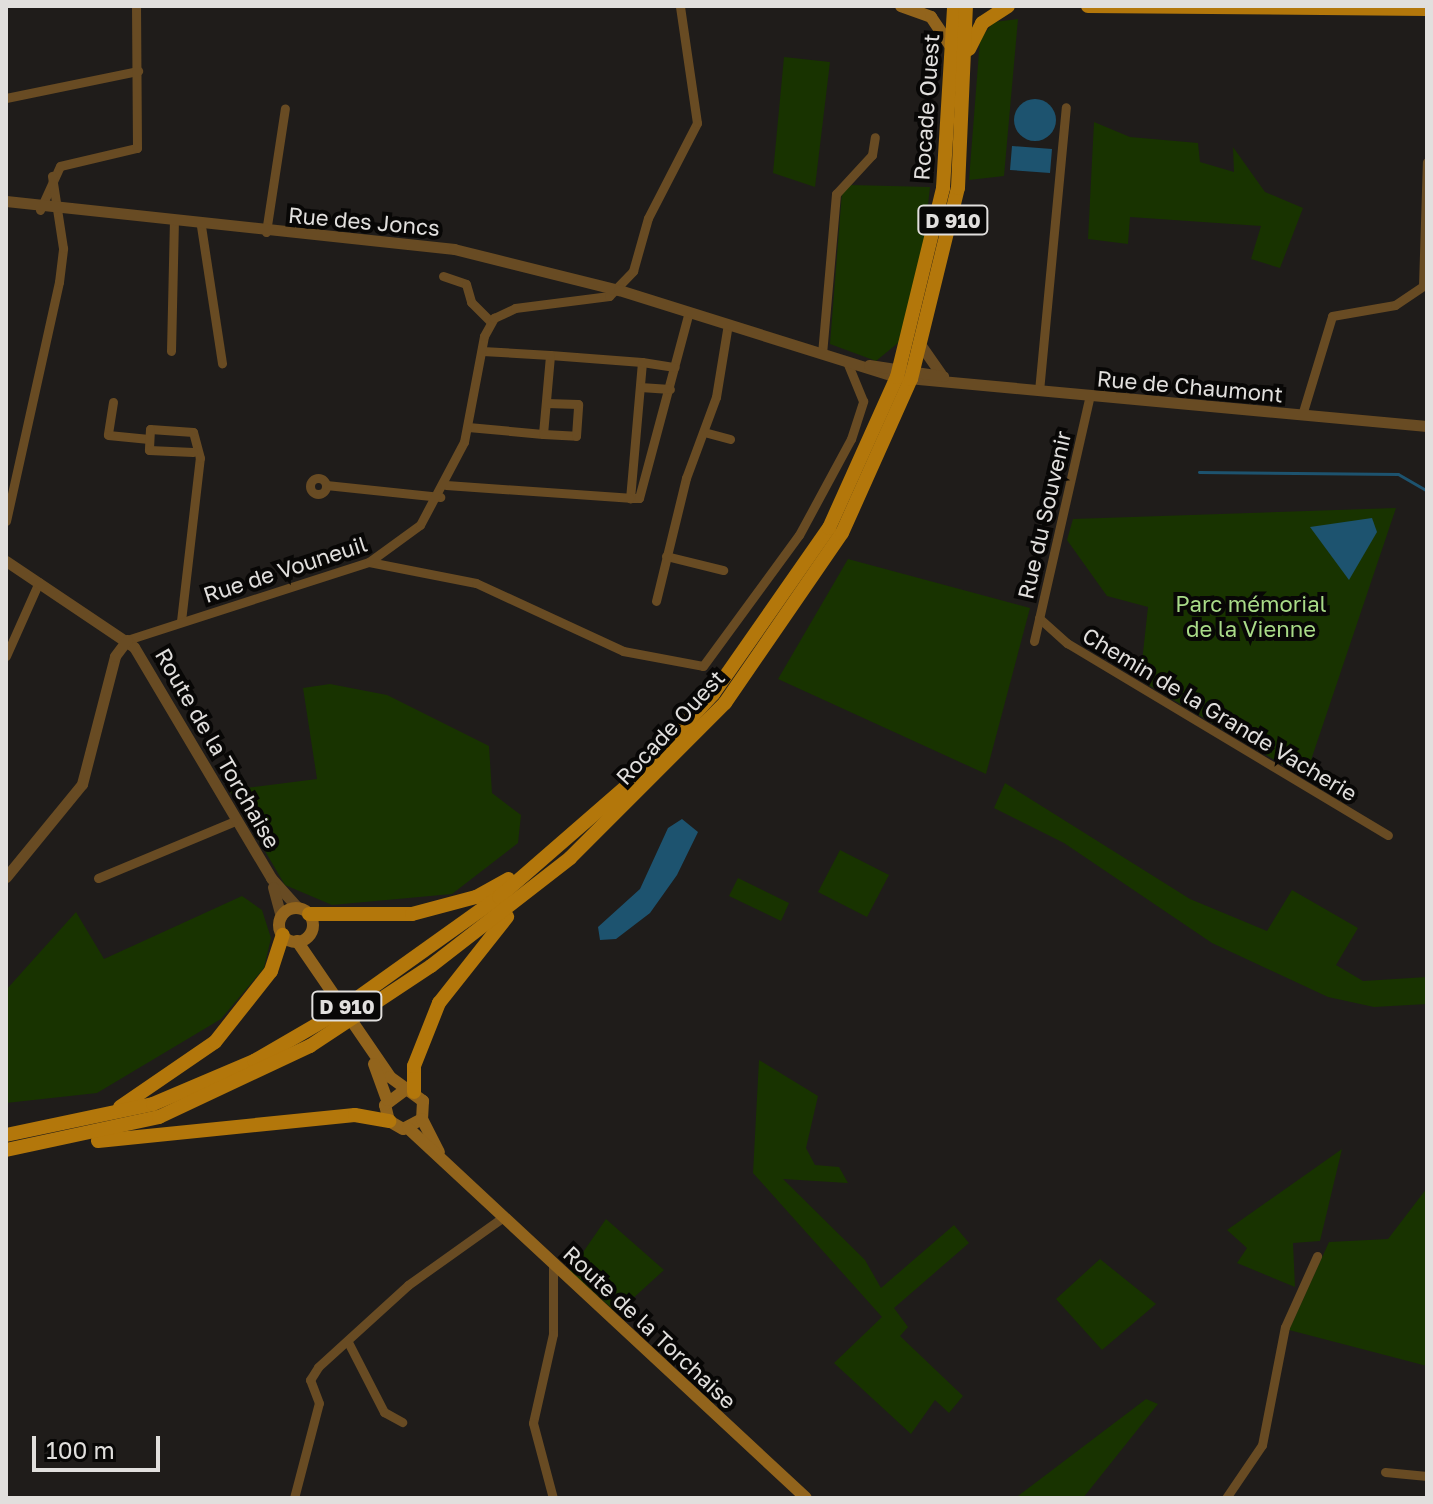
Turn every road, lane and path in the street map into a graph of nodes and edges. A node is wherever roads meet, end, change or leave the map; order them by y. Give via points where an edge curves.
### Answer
1 (680, 6) edge
2 (691, 6) edge
3 (901, 6) edge
4 (954, 6) edge
5 (966, 6) edge
6 (1008, 6) edge
7 (1088, 6) edge
8 (138, 7) edge
9 (1427, 9) edge
10 (686, 16) junction
11 (960, 53) junction
12 (138, 71) junction
13 (6, 98) edge
14 (1066, 107) dead end
15 (285, 108) dead end
16 (875, 137) dead end
17 (1427, 162) edge
18 (52, 176) junction
19 (6, 204) edge
20 (40, 206) junction
21 (58, 208) junction
22 (174, 223) junction
23 (201, 226) junction
24 (266, 232) junction
25 (443, 276) dead end
26 (619, 290) junction
27 (689, 312) junction
28 (491, 322) junction
29 (728, 324) junction
30 (922, 347) junction
31 (171, 351) dead end
32 (482, 351) junction
33 (822, 354) junction
34 (550, 355) junction
35 (642, 362) junction
36 (222, 363) dead end
37 (852, 364) junction
38 (675, 367) junction
39 (905, 373) junction
40 (951, 379) junction
41 (640, 387) junction
42 (670, 389) junction
43 (1039, 391) junction
44 (1089, 398) junction
45 (113, 402) dead end
46 (546, 403) junction
47 (1302, 415) junction
48 (1427, 426) edge
49 (468, 427) junction
50 (704, 432) junction
51 (543, 434) junction
52 (149, 439) junction
53 (730, 439) dead end
54 (193, 452) junction
55 (326, 485) dead end
56 (446, 485) junction
57 (440, 497) junction
58 (630, 498) junction
59 (6, 521) edge
60 (666, 556) junction
61 (6, 561) edge
62 (369, 562) junction
63 (723, 570) dead end
64 (39, 582) junction
65 (656, 601) dead end
66 (1039, 618) junction
67 (181, 621) junction
68 (127, 640) junction
69 (1034, 641) dead end
70 (6, 656) edge
71 (611, 801) junction
72 (237, 820) junction
73 (1388, 835) dead end
74 (570, 858) junction
75 (6, 877) edge
76 (98, 878) dead end
77 (271, 878) junction
78 (304, 911) junction
79 (281, 917) junction
80 (311, 932) junction
81 (290, 938) junction
82 (325, 974) junction
83 (365, 1043) junction
84 (410, 1090) junction
85 (387, 1100) junction
86 (422, 1119) junction
87 (389, 1121) junction
88 (408, 1128) junction
89 (40, 1133) junction
90 (6, 1135) edge
91 (66, 1142) junction
92 (6, 1150) edge
93 (466, 1185) junction
94 (502, 1218) junction
95 (1317, 1256) dead end
96 (553, 1264) junction
97 (348, 1342) junction
98 (402, 1422) dead end
99 (1385, 1472) dead end
100 (1427, 1476) edge
101 (294, 1498) edge
102 (553, 1498) edge
103 (806, 1498) edge
104 (1226, 1498) edge

1 - 10 street
2 - 10 street
3 - 11 main road via 931,17
4 - 11 main road, Rocade Ouest / D 910
5 - 11 main road, Rocade Ouest / D 910
6 - 11 main road, D 910 via 982,23
7 - 9 main road
8 - 12 street
10 - 26 street via 695,130
11 - 30 main road, Rocade Ouest / D 910 via 958,188
11 - 39 main road, Rocade Ouest / D 910 via 937,227
12 - 13 street
12 - 18 street via 137,148 64,163
14 - 43 street
15 - 24 street
16 - 33 street via 872,155 836,194
17 - 47 street via 1423,286 1395,305 1332,316
18 - 20 street
18 - 21 street
19 - 20 street, Rue des Joncs
20 - 21 street, Rue des Joncs
21 - 22 street, Rue des Joncs
21 - 59 street via 59,282
22 - 23 street, Rue des Joncs
22 - 31 street
23 - 24 street, Rue des Joncs
23 - 36 street
24 - 26 street, Rue des Joncs via 454,249
25 - 28 street via 466,284 471,302
26 - 27 street, Rue de Chaumont
26 - 28 street via 599,299 515,308
27 - 29 street, Rue de Chaumont
27 - 38 street
28 - 32 street, Rue de Vouneuil
29 - 33 street, Rue de Chaumont
29 - 50 street
30 - 39 main road, Rocade Ouest / D 910
30 - 40 street
32 - 34 street
32 - 49 street, Rue de Vouneuil
33 - 37 street, Rue de Chaumont
34 - 35 street
34 - 46 street
35 - 38 street
35 - 41 street
37 - 39 street, Rue de Chaumont
37 - 62 street via 863,401 851,439 799,535 703,666 623,651 476,583
38 - 42 street
39 - 40 street, Rue de Chaumont
39 - 71 main road, Rocade Ouest / D 910 via 847,492 777,611 713,694
39 - 74 main road, Rocade Ouest / D 910 via 860,499 774,640 698,734
40 - 43 street, Rue de Chaumont
41 - 42 street
41 - 58 street
42 - 58 street via 646,494
43 - 44 street, Rue de Chaumont
44 - 47 street, Rue de Chaumont
44 - 66 street, Rue du Souvenir
45 - 52 street via 108,435
46 - 51 street
46 - 51 street via 578,404 576,436
47 - 48 street, Rue de Chaumont
49 - 51 street
49 - 56 street, Rue de Vouneuil
50 - 53 street
50 - 60 street
52 - 54 street via 149,450
52 - 54 street via 150,429 193,432
54 - 67 street via 200,458 199,500
55 - 57 street
56 - 57 street, Rue de Vouneuil
56 - 58 street
57 - 62 street, Rue de Vouneuil via 411,534
60 - 63 street
60 - 65 street
61 - 64 street
62 - 67 street, Rue de Vouneuil
64 - 68 street
64 - 70 street
66 - 69 street, Rue du Souvenir
66 - 73 street, Chemin de la Grande Vacherie via 1067,643
67 - 68 street, Rue de Vouneuil
68 - 72 street, Route de la Torchaise
68 - 75 street via 115,656 86,777
71 - 78 main road via 476,897 384,917
71 - 89 main road, Rocade Ouest / D 910 via 470,919 303,1033 180,1094
72 - 76 street
72 - 77 street, Route de la Torchaise
74 - 84 main road via 457,974 419,1049
74 - 91 main road, Rocade Ouest / D 910 via 431,966 286,1060 185,1108
77 - 78 street, Route de la Torchaise
77 - 79 street, Route de la Torchaise
78 - 79 main road
78 - 80 main road
79 - 81 main road
80 - 81 main road
80 - 82 main road
81 - 82 main road
81 - 89 main road via 271,971 193,1061 125,1105
82 - 83 main road
83 - 84 main road
83 - 85 main road
84 - 85 main road
84 - 86 main road, Route de la Torchaise
85 - 87 main road
86 - 88 main road
86 - 93 main road, Route de la Torchaise
87 - 88 main road
87 - 91 main road via 355,1115
88 - 93 main road, Route de la Torchaise
89 - 90 main road, Rocade Ouest / D 910
91 - 92 main road, Rocade Ouest / D 910
93 - 94 main road, Route de la Torchaise
94 - 96 main road, Route de la Torchaise via 527,1234
94 - 97 street via 408,1285
95 - 104 street via 1285,1327 1262,1445
96 - 102 street via 553,1334 533,1423
96 - 103 main road, Route de la Torchaise
97 - 98 street via 384,1412
97 - 101 street via 310,1380 319,1403
99 - 100 street

